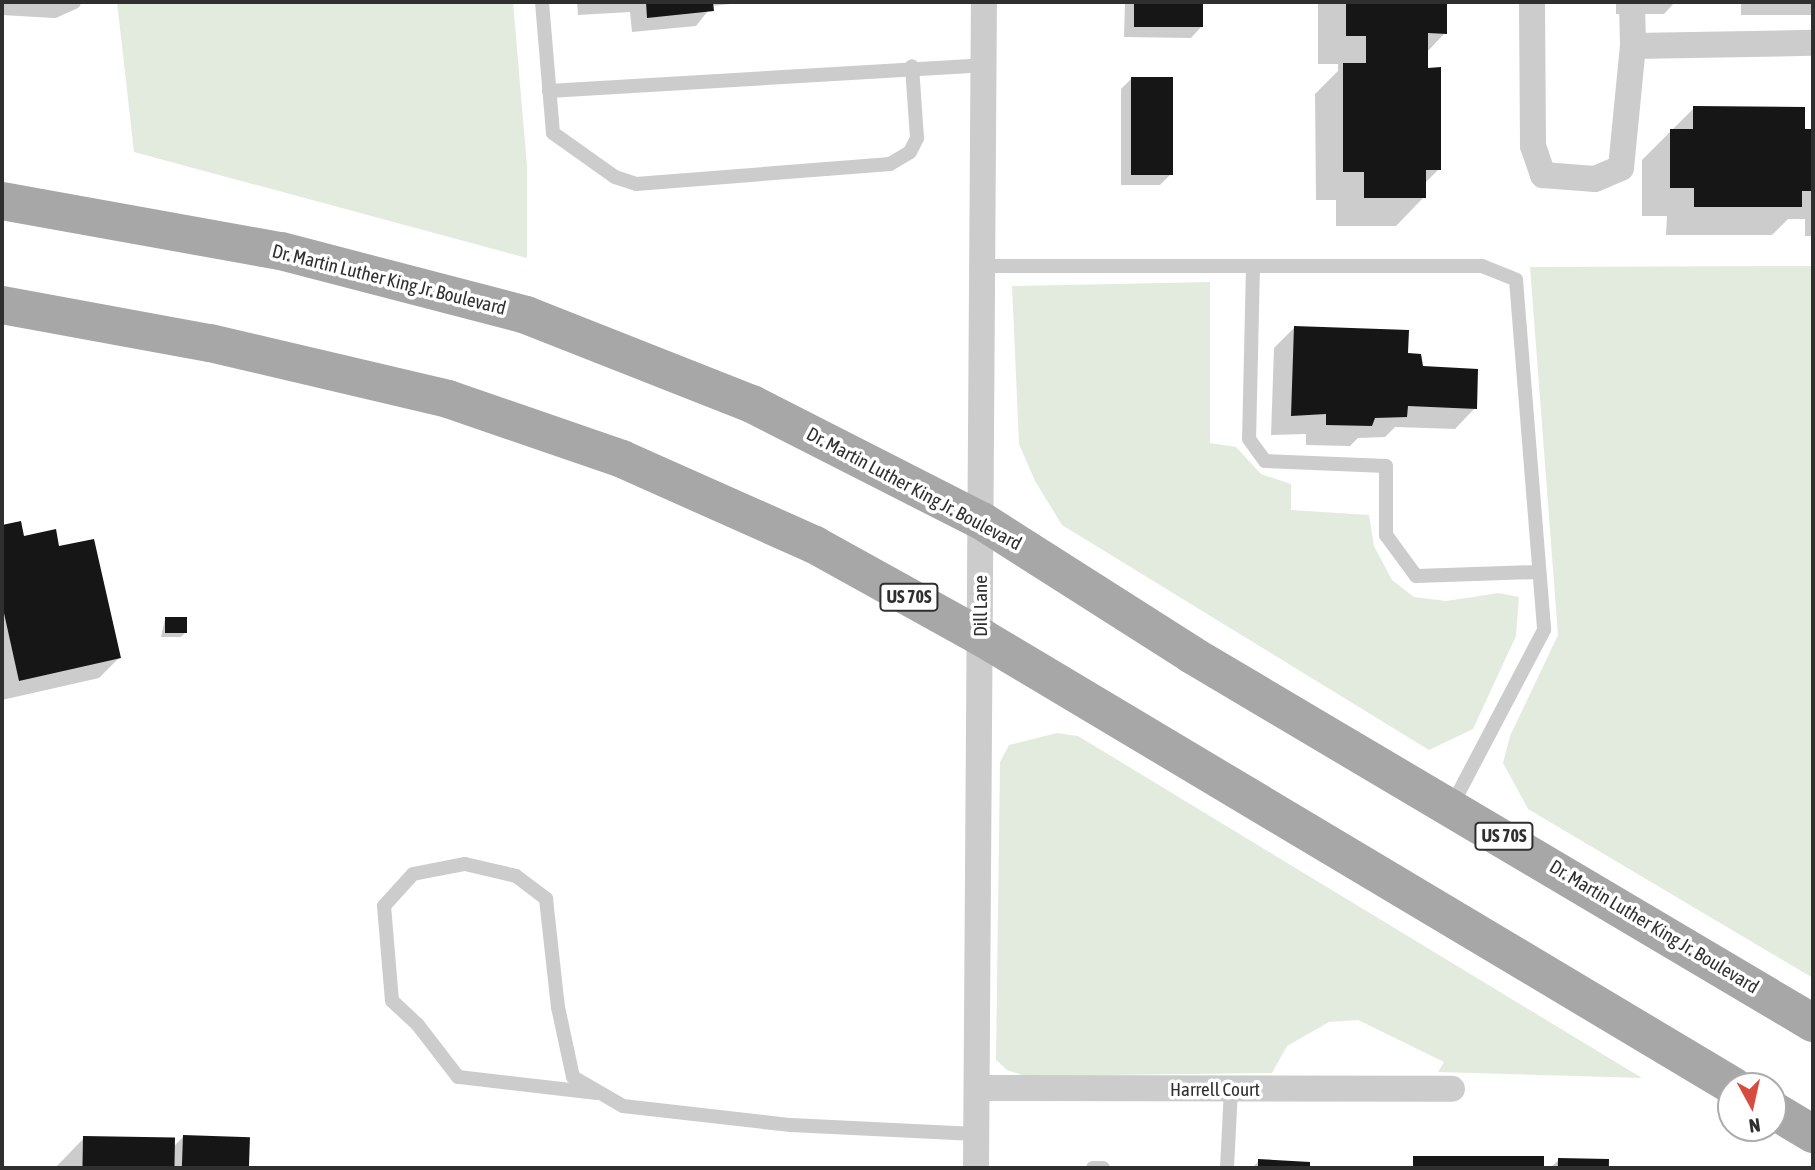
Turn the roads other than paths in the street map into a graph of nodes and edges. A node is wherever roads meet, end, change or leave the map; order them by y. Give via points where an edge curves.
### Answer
1 (74, 2) edge
2 (542, 2) edge
3 (984, 2) edge
4 (1532, 2) edge
5 (1632, 2) edge
6 (2, 8) edge
7 (1813, 43) edge
8 (1633, 46) junction
9 (983, 65) junction
10 (912, 66) junction
11 (549, 91) junction
12 (2, 201) edge
13 (982, 266) junction
14 (1254, 266) junction
15 (2, 305) edge
16 (982, 521) junction
17 (1539, 572) junction
18 (981, 637) junction
19 (1452, 805) junction
20 (1813, 1023) edge
21 (1717, 1077) edge
22 (977, 1088) junction
23 (1452, 1089) dead end
24 (1231, 1090) junction
25 (597, 1093) junction
26 (1787, 1118) edge
27 (976, 1134) junction
28 (1813, 1134) edge
29 (976, 1168) edge
30 (1093, 1168) edge
31 (1103, 1168) edge
32 (1227, 1168) edge

1 - 6 lane via 54,11
2 - 11 lane
3 - 9 street, Dill Lane
4 - 8 street via 1533,146 1543,175 1595,179 1622,168
5 - 8 street
7 - 8 street
9 - 10 lane
9 - 13 street, Dill Lane
10 - 11 lane
10 - 11 lane via 917,138 910,152 890,164 636,184 563,145 553,133
12 - 16 main road, Dr. Martin Luther King Jr. Boulevard / US 70S via 281,251 526,316 752,404
13 - 14 lane
13 - 16 street, Dill Lane
14 - 17 lane via 1482,266 1516,280
14 - 17 lane via 1249,439 1265,461 1386,466 1386,535 1416,576
15 - 18 main road, US 70S via 210,343 448,399 622,459 815,545
16 - 18 street, Dill Lane
16 - 19 main road, Dr. Martin Luther King Jr. Boulevard / US 70S via 1192,655
17 - 19 lane via 1544,630
18 - 21 main road, US 70S
18 - 22 street, Dill Lane
19 - 20 main road, Dr. Martin Luther King Jr. Boulevard / US 70S
22 - 24 street, Harrell Court
22 - 27 street, Dill Lane
23 - 24 street, Harrell Court
24 - 32 lane
25 - 25 lane via 573,1077 564,1043 546,899 516,877 465,864 413,874 384,906 392,1001 418,1025 458,1077
25 - 27 lane via 623,1106 791,1125
26 - 28 main road
27 - 29 street, Dill Lane
30 - 31 lane

